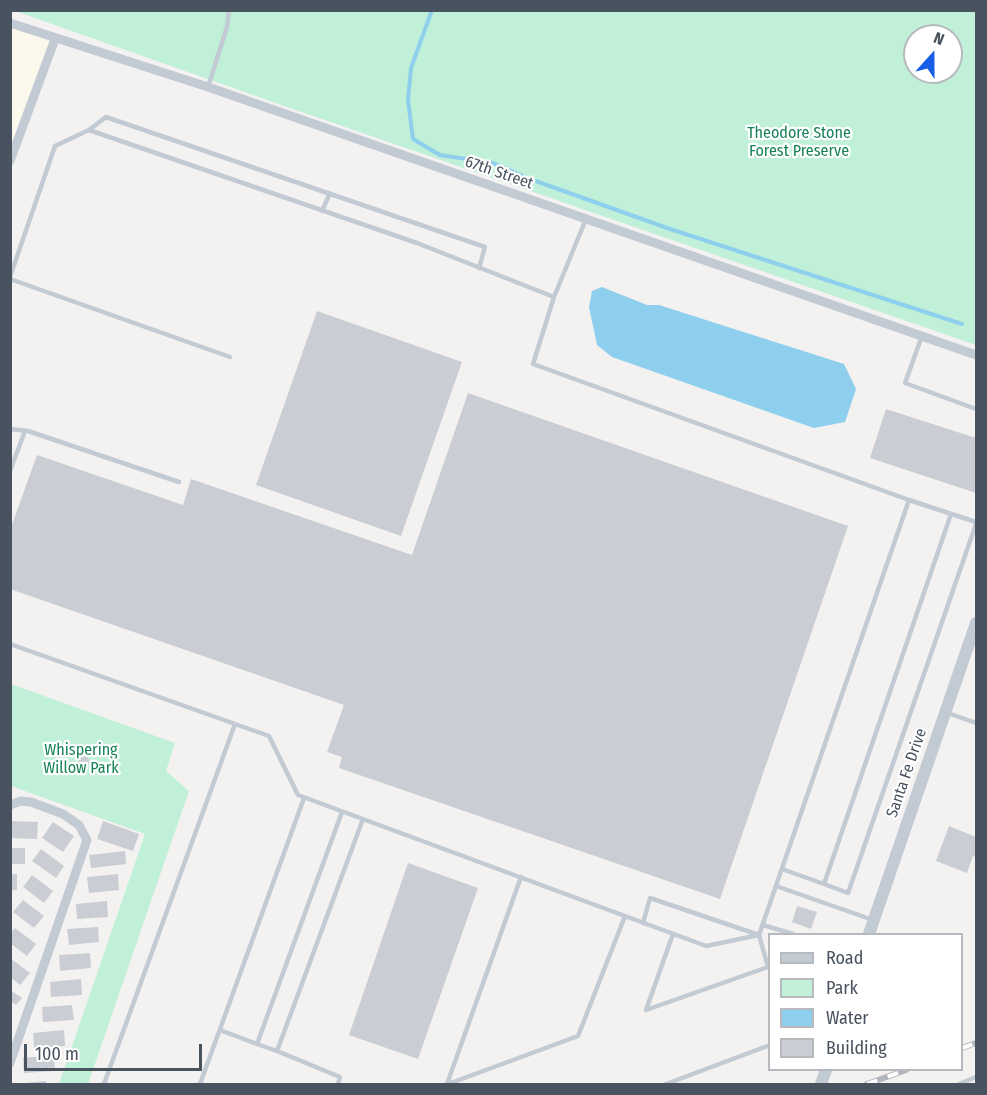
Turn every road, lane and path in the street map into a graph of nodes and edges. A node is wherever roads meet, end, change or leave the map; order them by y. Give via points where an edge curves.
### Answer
1 (229, 10) edge
2 (10, 23) edge
3 (56, 39) junction
4 (208, 87) junction
5 (89, 130) junction
6 (10, 161) edge
7 (330, 193) junction
8 (322, 211) junction
9 (586, 219) junction
10 (479, 268) junction
11 (10, 278) edge
12 (554, 297) junction
13 (922, 336) junction
14 (976, 355) edge
15 (230, 357) dead end
16 (976, 409) edge
17 (10, 429) edge
18 (25, 431) junction
19 (10, 471) edge
20 (179, 482) dead end
21 (909, 500) junction
22 (951, 514) junction
23 (976, 523) edge
24 (976, 624) edge
25 (10, 644) edge
26 (945, 712) junction
27 (976, 723) edge
28 (236, 724) junction
29 (304, 798) junction
30 (10, 805) edge
31 (342, 812) junction
32 (363, 819) junction
33 (782, 869) junction
34 (521, 877) junction
35 (824, 884) junction
36 (776, 886) junction
37 (624, 916) junction
38 (874, 920) junction
39 (643, 923) junction
40 (763, 925) junction
41 (790, 933) edge
42 (869, 933) edge
43 (673, 934) junction
44 (759, 935) junction
45 (220, 1030) junction
46 (257, 1044) junction
47 (768, 1047) edge
48 (277, 1051) junction
49 (10, 1063) edge
50 (976, 1077) edge
51 (104, 1084) edge
52 (200, 1084) edge
53 (338, 1084) edge
54 (447, 1084) edge
55 (666, 1084) edge
56 (959, 1084) edge

1 - 4 lane
2 - 3 street, 67th Street
3 - 4 street, 67th Street
3 - 6 street
4 - 9 street, 67th Street
5 - 7 lane via 106,117
5 - 8 lane
5 - 11 lane via 55,146
7 - 8 lane
7 - 10 lane via 485,247
8 - 10 lane
9 - 12 lane
9 - 13 street, 67th Street
10 - 12 lane
11 - 15 lane
12 - 21 lane via 533,364
13 - 14 street, 67th Street
13 - 16 lane via 905,383
17 - 18 lane
18 - 19 lane
18 - 20 lane
21 - 22 lane
21 - 33 lane
22 - 23 lane
22 - 35 lane
23 - 35 lane via 848,893
24 - 26 street, Santa Fe Drive
25 - 28 lane
26 - 27 lane
26 - 38 street, Santa Fe Drive
28 - 29 lane via 269,736 298,795
28 - 51 lane
29 - 31 lane
29 - 45 lane
30 - 49 street via 31,802 63,814 79,825 87,840
31 - 32 lane
31 - 46 lane
32 - 34 lane
32 - 48 lane
33 - 35 lane
33 - 36 lane
34 - 37 lane
34 - 54 lane
36 - 38 lane
36 - 40 lane
37 - 39 lane
37 - 54 lane via 578,1036
38 - 42 street, Santa Fe Drive
39 - 43 lane
39 - 44 lane via 650,898
40 - 41 lane
40 - 44 lane
43 - 44 lane via 706,946
43 - 44 lane via 646,1010 768,967
45 - 46 lane
45 - 52 lane
46 - 48 lane
47 - 55 lane
48 - 53 lane via 340,1077
50 - 56 lane

